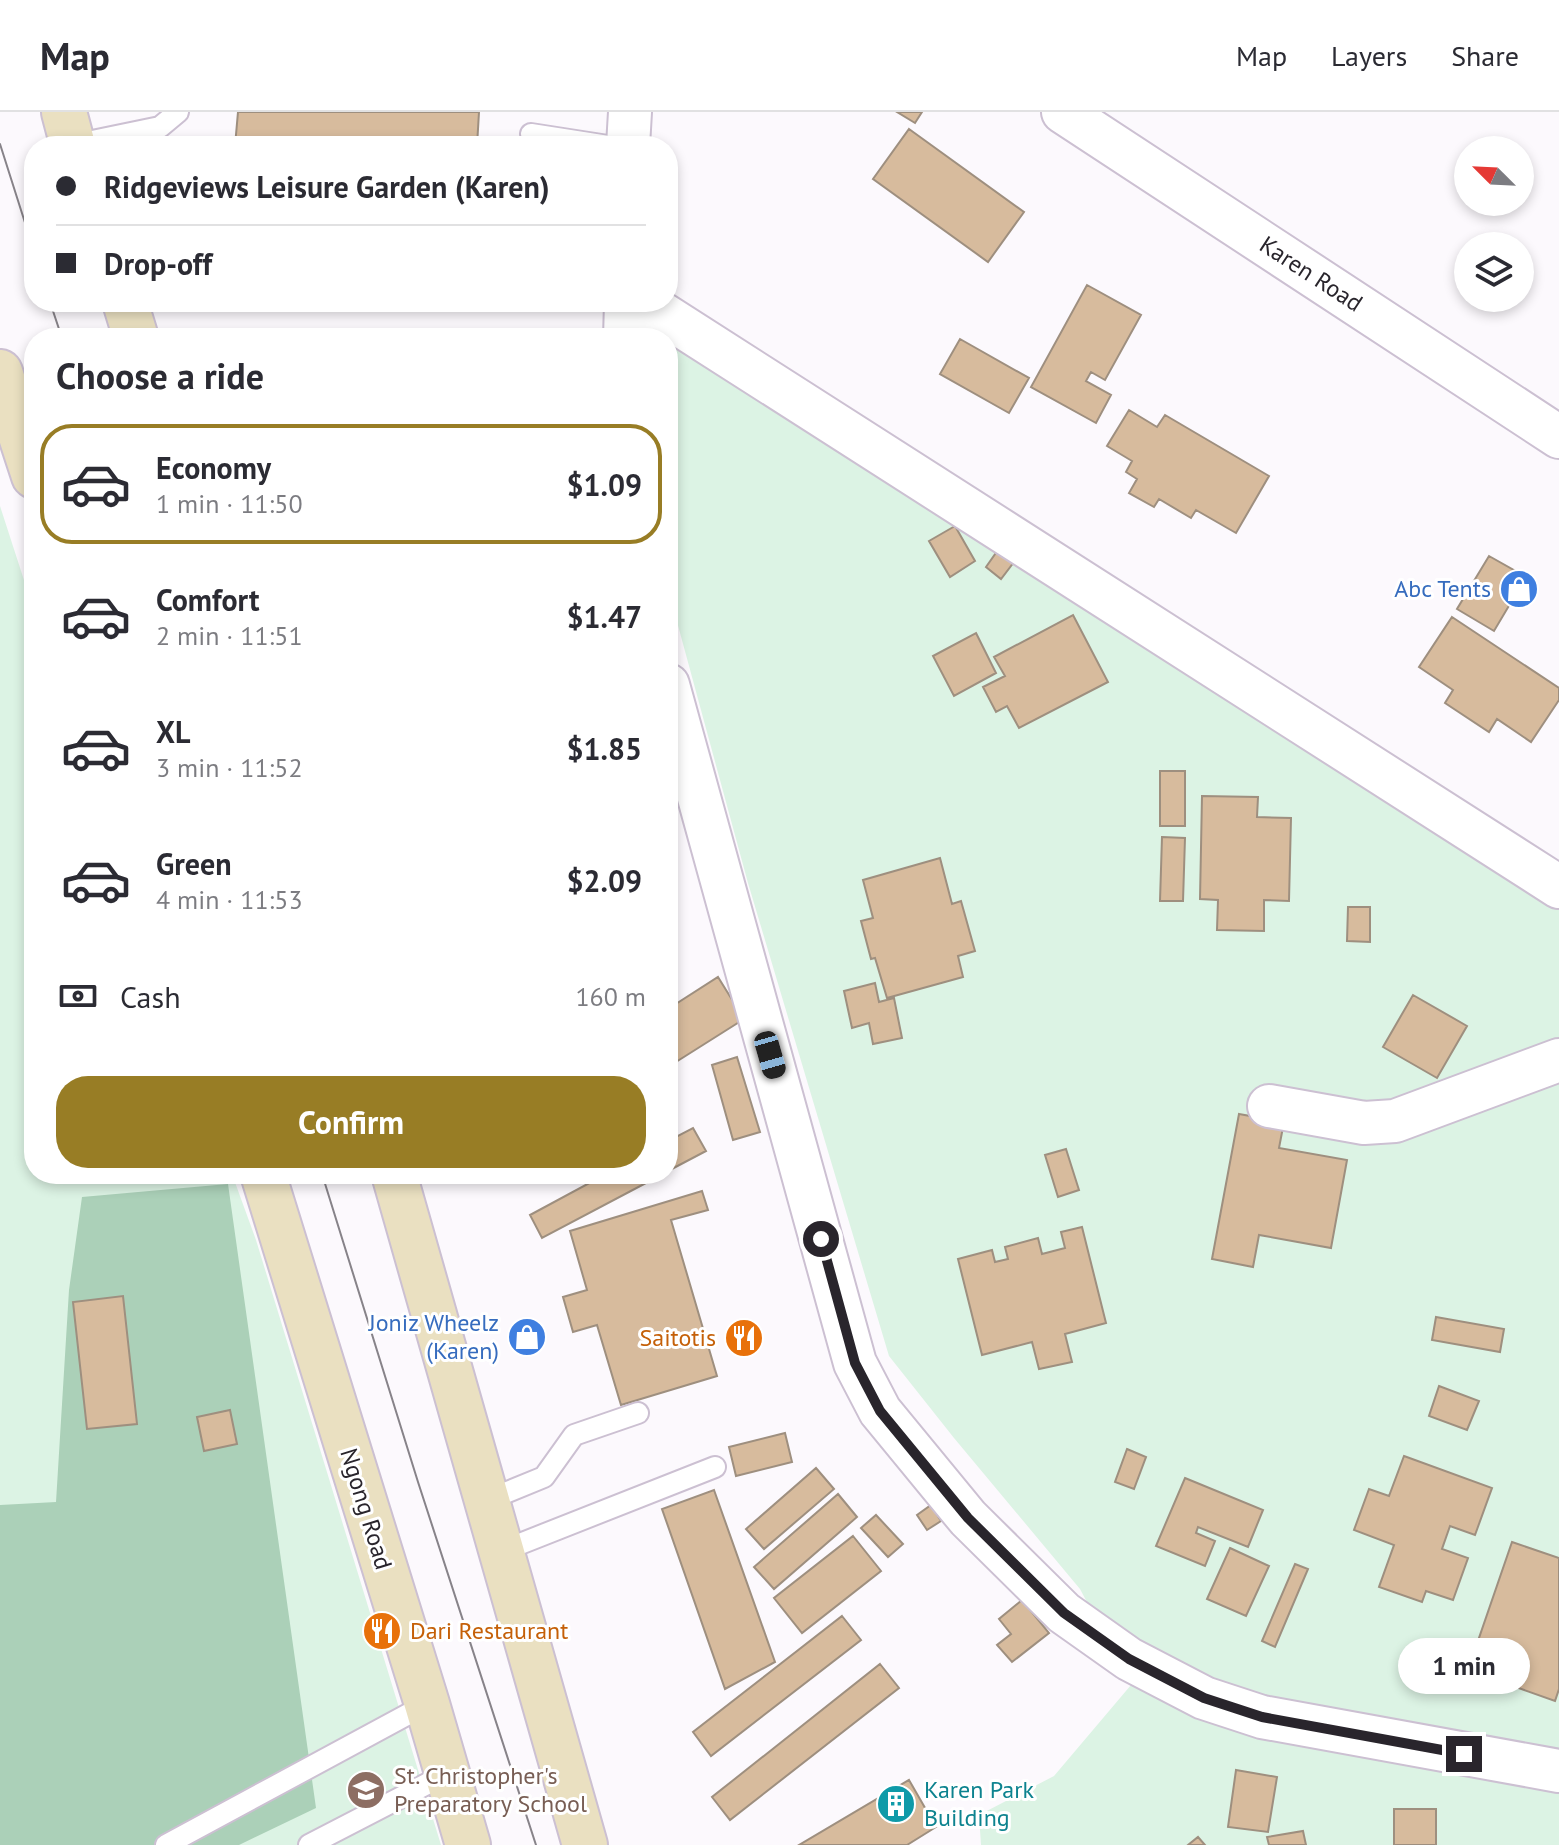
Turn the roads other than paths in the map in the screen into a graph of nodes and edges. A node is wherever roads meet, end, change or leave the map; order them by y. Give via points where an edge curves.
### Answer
1 (64, 112) edge
2 (178, 112) edge
3 (630, 112) edge
4 (1063, 112) edge
5 (531, 134) dead end
6 (70, 136) edge
7 (119, 136) edge
8 (544, 136) edge
9 (629, 136) edge
10 (660, 312) edge
11 (0, 372) edge
12 (1559, 437) edge
13 (24, 445) edge
14 (678, 721) edge
15 (1559, 887) edge
16 (1559, 1060) edge
17 (1269, 1106) dead end
18 (266, 1184) edge
19 (397, 1184) edge
20 (638, 1413) dead end
21 (715, 1467) dead end
22 (488, 1500) junction
23 (502, 1551) junction
24 (427, 1704) junction
25 (1559, 1771) edge
26 (446, 1774) junction
27 (166, 1845) edge
28 (309, 1845) edge
29 (468, 1845) edge
30 (585, 1845) edge

1 - 6 main road
2 - 7 lane via 160,127
3 - 9 street
4 - 12 street, Karen Road
5 - 8 lane
10 - 15 street
11 - 13 main road
14 - 25 street via 855,1363 880,1411 968,1518 1064,1613 1129,1659 1204,1698 1262,1717
16 - 17 street via 1395,1121 1364,1123
18 - 24 main road, Ngong Road
19 - 22 main road
20 - 22 lane via 574,1435 544,1477
21 - 23 lane
22 - 23 main road
23 - 30 main road
24 - 26 main road, Ngong Road
24 - 27 lane
26 - 28 lane
26 - 29 main road, Ngong Road

